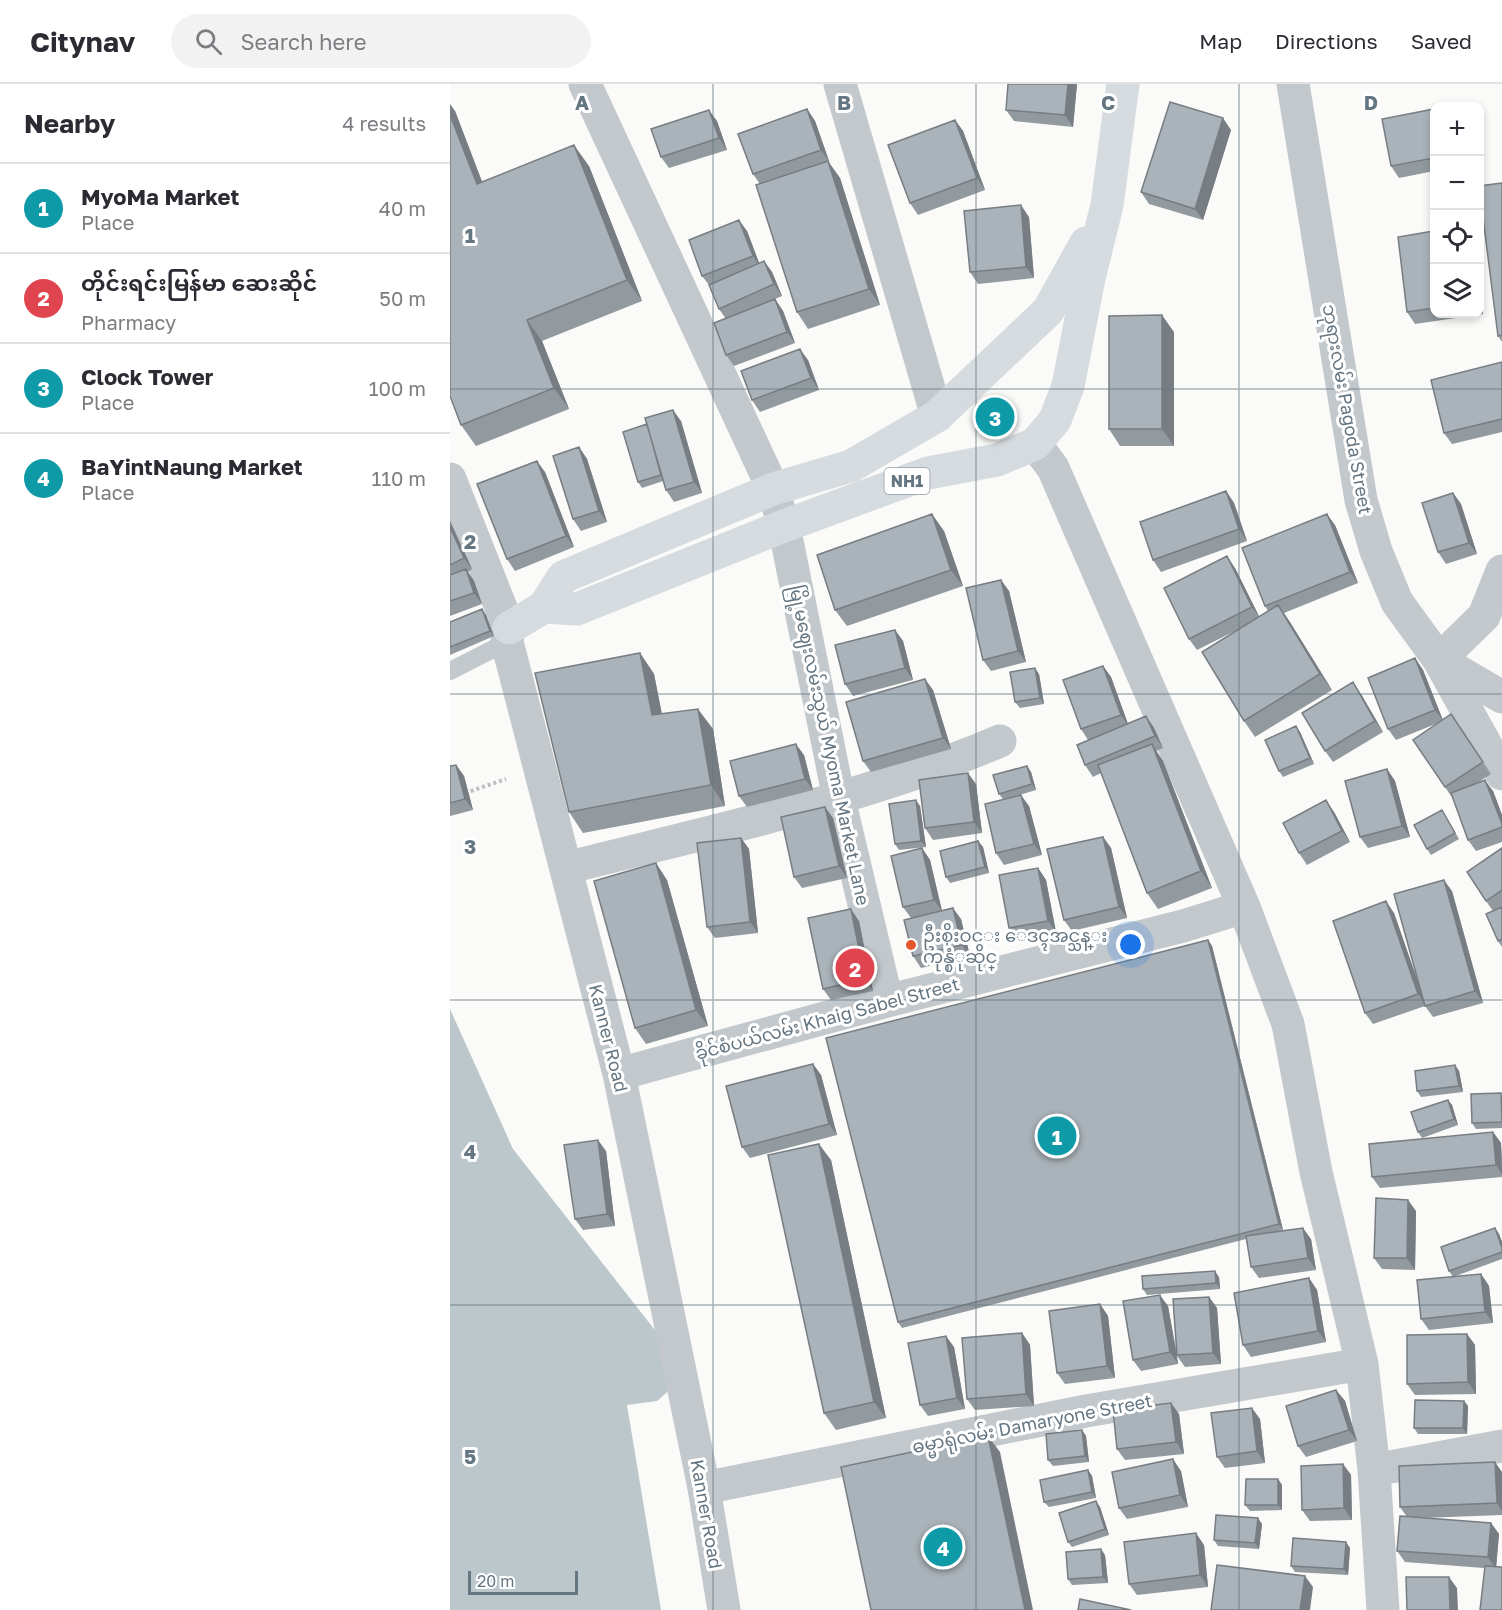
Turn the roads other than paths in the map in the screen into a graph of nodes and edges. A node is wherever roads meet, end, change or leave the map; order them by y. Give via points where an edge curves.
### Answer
1 (585, 84) edge
2 (840, 84) edge
3 (1123, 84) edge
4 (1293, 84) edge
5 (1107, 205) junction
6 (937, 416) junction
7 (1035, 444) junction
8 (450, 479) edge
9 (773, 489) junction
10 (784, 526) junction
11 (1502, 570) edge
12 (544, 608) junction
13 (508, 635) junction
14 (1439, 660) junction
15 (450, 671) edge
16 (1502, 697) edge
17 (1000, 741) dead end
18 (1502, 774) edge
19 (839, 799) junction
20 (566, 868) junction
21 (1244, 907) junction
22 (887, 1001) junction
23 (619, 1074) junction
24 (1362, 1364) junction
25 (1502, 1446) edge
26 (1374, 1470) junction
27 (704, 1488) junction
28 (724, 1610) edge
29 (1383, 1610) edge

1 - 9 street, မြို့မဈေးလမ်းသွယ် Myoma Market Lane
2 - 6 street
3 - 5 highway, NH1
4 - 14 street, ဘုရားလမ်း Pagoda Street via 1361,500 1397,602
5 - 6 highway, NH1 via 1048,311
5 - 7 highway, NH1 via 1068,386 1055,420
6 - 9 highway, NH1 via 851,466
7 - 10 highway, NH1 via 997,460 928,473
7 - 21 street via 1053,468
8 - 13 street, Kanner Road
9 - 10 street, မြို့မဈေးလမ်းသွယ် Myoma Market Lane
9 - 12 highway, NH1 via 563,577
10 - 12 highway, NH1 via 578,609
10 - 19 street, မြို့မဈေးလမ်းသွယ် Myoma Market Lane
11 - 14 street via 1484,616
12 - 13 highway, NH1
13 - 15 lane
13 - 20 street, Kanner Road
14 - 16 street
14 - 18 street, ဘုရားလမ်း Pagoda Street
17 - 19 street
19 - 20 street
19 - 22 street, မြို့မဈေးလမ်းသွယ် Myoma Market Lane
20 - 23 street, Kanner Road
21 - 22 street, ခိုင်စံပယ်လမ်း Khaig Sabel Street
21 - 24 street via 1288,1024 1316,1172
22 - 23 street, ခိုင်စံပယ်လမ်း Khaig Sabel Street
23 - 27 street, Kanner Road
24 - 26 street
24 - 27 street, ဓမ္မာရုံလမ်း Damaryone Street via 1086,1410
25 - 26 street
26 - 29 street
27 - 28 street, Kanner Road

